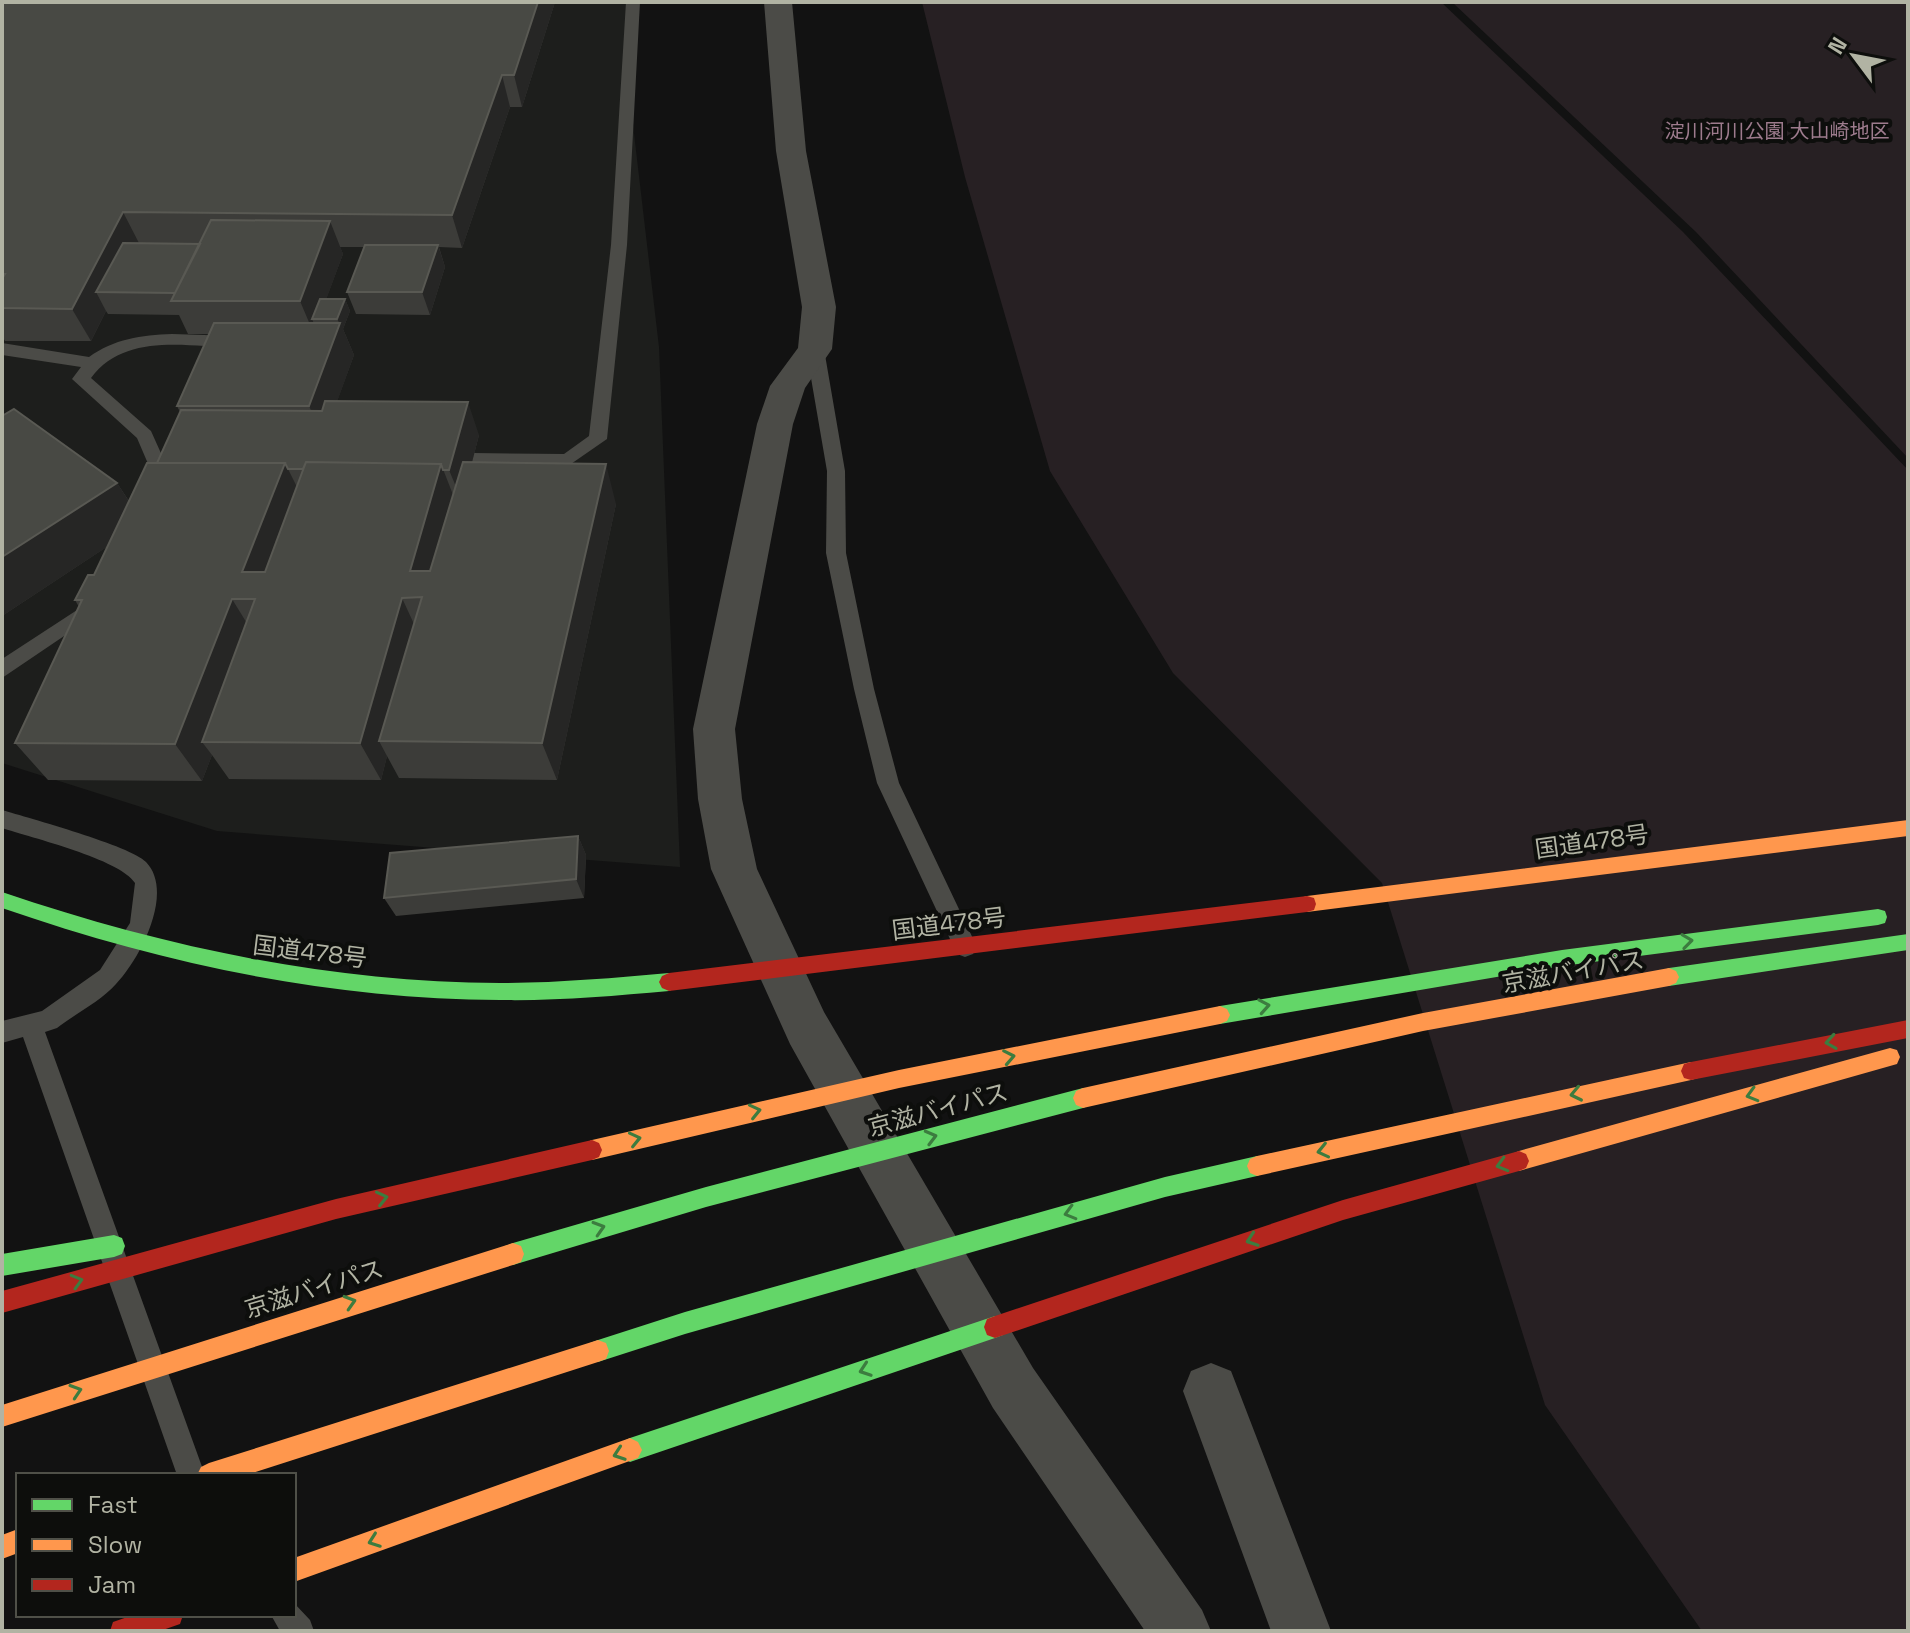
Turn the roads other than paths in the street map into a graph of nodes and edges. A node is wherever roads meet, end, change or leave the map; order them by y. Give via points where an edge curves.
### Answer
1 (633, 2) edge
2 (778, 2) edge
3 (824, 329) junction
4 (261, 343) edge
5 (2, 349) edge
6 (90, 363) junction
7 (473, 459) edge
8 (153, 507) edge
9 (107, 597) edge
10 (2, 670) edge
11 (2, 819) edge
12 (1908, 828) edge
13 (2, 900) edge
14 (1893, 915) dead end
15 (1908, 942) edge
16 (965, 947) junction
17 (31, 1025) junction
18 (1908, 1029) edge
19 (2, 1032) edge
20 (1908, 1052) edge
21 (336, 1209) junction
22 (163, 1238) dead end
23 (131, 1243) dead end
24 (2, 1265) edge
25 (2, 1302) edge
26 (1211, 1391) dead end
27 (2, 1416) edge
28 (190, 1473) edge
29 (215, 1473) edge
30 (296, 1569) edge
31 (165, 1617) edge
32 (122, 1631) edge
33 (1181, 1631) edge
34 (1301, 1631) edge

1 - 7 lane via 619,245 598,439 568,460
2 - 3 street via 791,151
3 - 16 lane via 836,471 836,553 864,689 888,783
3 - 33 street via 788,386 775,424 714,729 734,869 807,1028 1013,1388
4 - 6 lane via 134,341
5 - 6 lane
6 - 8 lane via 81,379 145,435 164,480
9 - 10 lane
11 - 17 lane via 137,867 147,882 141,925 108,977 48,1020
12 - 16 highway, 国道478号
13 - 16 highway, 国道478号 via 144,946 265,972 421,989 595,989
21 -> 14 highway via 899,1079 1263,1006 1562,958
27 -> 15 highway, 京滋バイパス via 353,1301 678,1204 1017,1114 1296,1049 1565,996
17 - 19 lane
17 - 28 lane
18 -> 29 highway via 1535,1103 1165,1187 685,1323
20 -> 30 highway via 1343,1210 498,1495
21 - 22 highway
25 -> 21 highway
23 - 24 highway
26 - 34 street
31 - 32 highway

